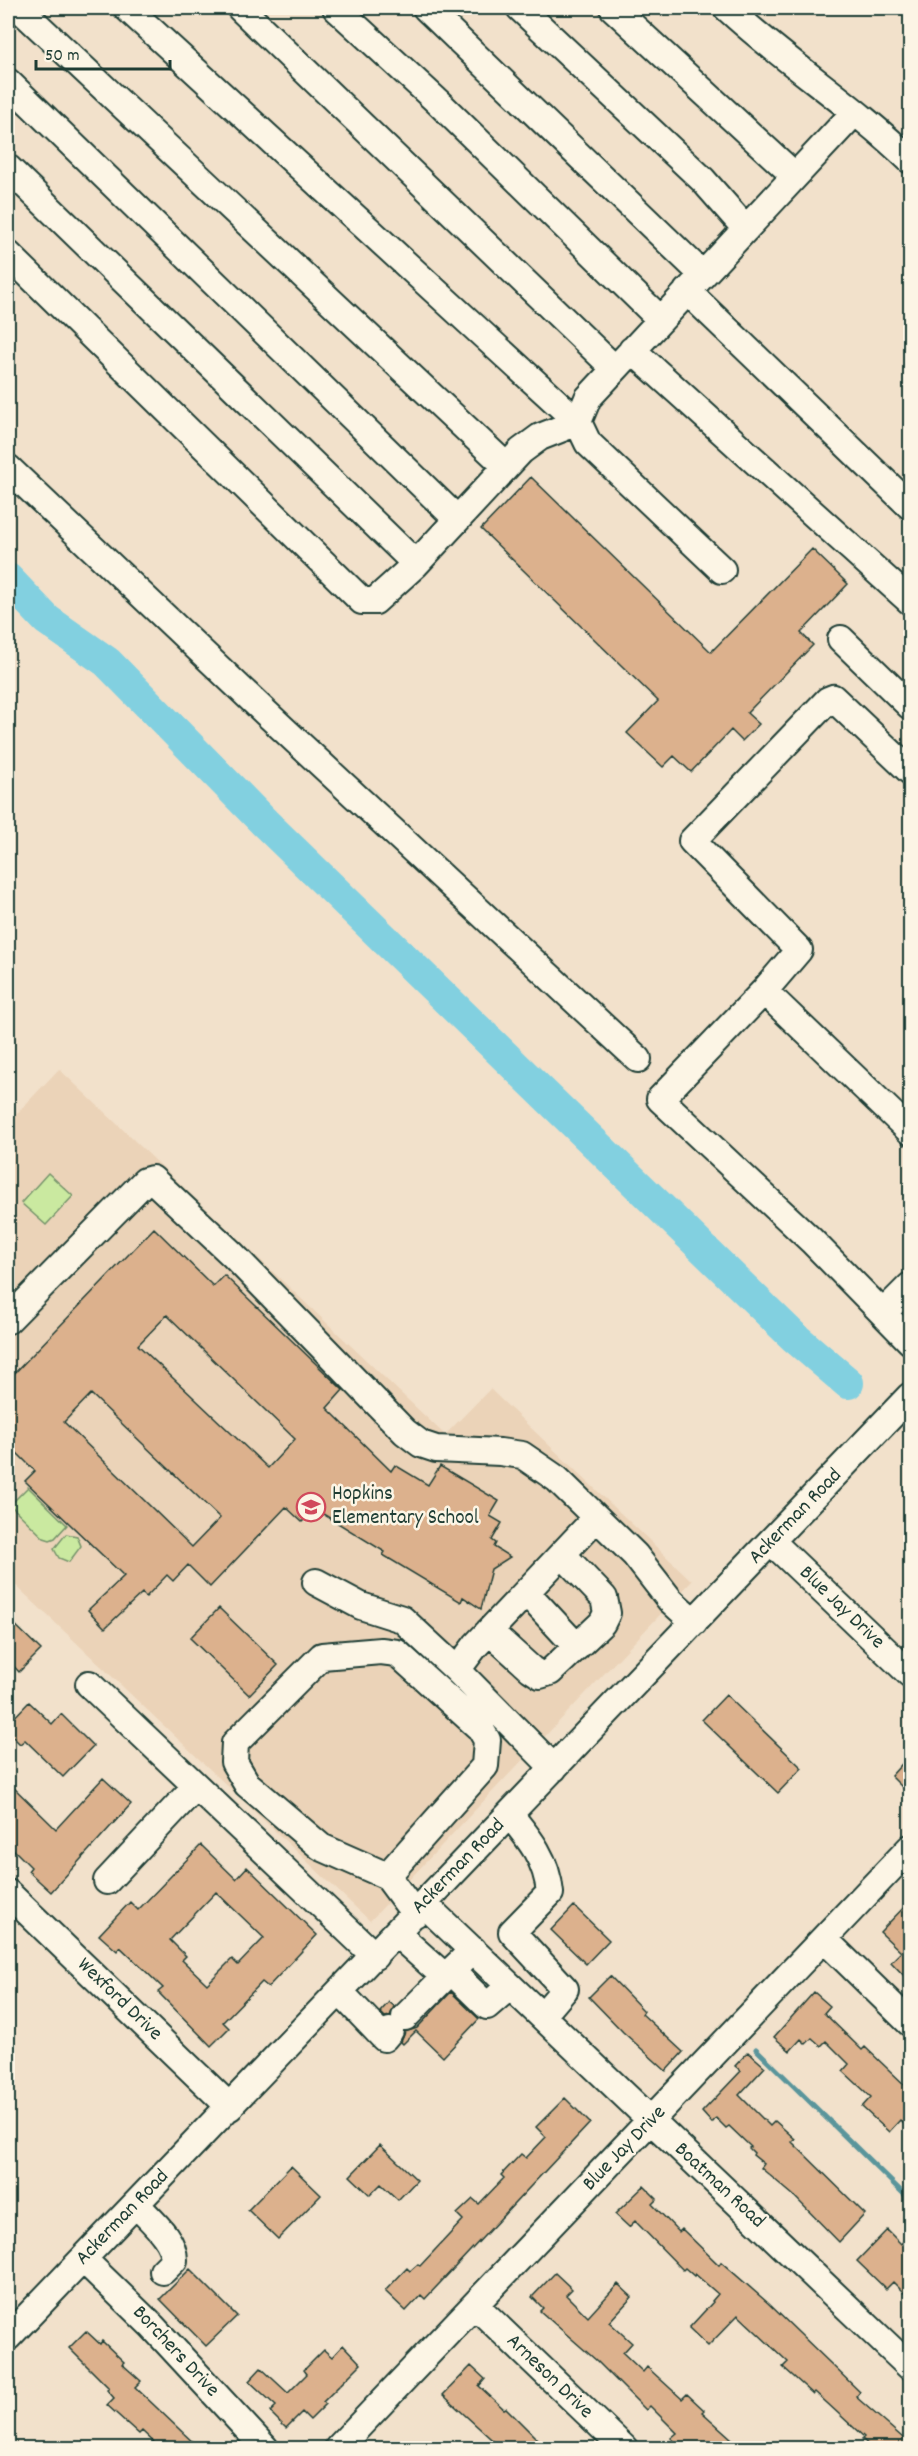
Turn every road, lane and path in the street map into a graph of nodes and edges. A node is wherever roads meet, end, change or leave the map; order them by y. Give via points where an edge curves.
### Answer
1 (19, 8) edge
2 (127, 8) edge
3 (240, 8) edge
4 (336, 8) edge
5 (426, 8) edge
6 (520, 8) edge
7 (612, 8) edge
8 (727, 8) edge
9 (8, 82) edge
10 (855, 112) junction
11 (910, 160) edge
12 (8, 168) edge
13 (795, 176) junction
14 (746, 229) junction
15 (8, 254) edge
16 (695, 283) junction
17 (661, 320) junction
18 (632, 350) junction
19 (615, 369) junction
20 (578, 422) junction
21 (506, 466) junction
22 (8, 468) edge
23 (910, 506) edge
24 (457, 519) junction
25 (416, 564) junction
26 (722, 570) dead end
27 (910, 601) edge
28 (841, 639) dead end
29 (910, 706) edge
30 (910, 771) edge
31 (764, 991) junction
32 (638, 1059) dead end
33 (910, 1131) edge
34 (910, 1286) edge
35 (883, 1313) junction
36 (8, 1320) edge
37 (910, 1341) edge
38 (910, 1396) edge
39 (596, 1518) junction
40 (772, 1542) junction
41 (562, 1554) junction
42 (316, 1582) dead end
43 (525, 1592) junction
44 (694, 1622) junction
45 (489, 1630) junction
46 (577, 1647) junction
47 (457, 1670) junction
48 (910, 1674) edge
49 (89, 1684) dead end
50 (554, 1768) junction
51 (195, 1786) junction
52 (510, 1815) junction
53 (910, 1848) edge
54 (387, 1876) junction
55 (107, 1881) dead end
56 (9, 1899) edge
57 (419, 1909) junction
58 (396, 1933) junction
59 (824, 1939) junction
60 (473, 1950) junction
61 (375, 1956) junction
62 (448, 1974) junction
63 (510, 1986) junction
64 (340, 1992) junction
65 (542, 2016) junction
66 (910, 2023) edge
67 (230, 2107) junction
68 (651, 2122) junction
69 (136, 2204) junction
70 (83, 2259) junction
71 (163, 2271) dead end
72 (475, 2305) junction
73 (8, 2337) edge
74 (910, 2367) edge
75 (264, 2448) edge
76 (338, 2448) edge
77 (624, 2448) edge

1 - 21 street
2 - 20 street
3 - 19 street
4 - 17 street
5 - 16 street
6 - 14 street via 703,180
7 - 13 street
8 - 10 street
9 - 24 street
10 - 11 street
10 - 13 street
12 - 25 street
13 - 14 street
14 - 16 street
15 - 25 street via 362,601 375,601
16 - 17 street
16 - 23 street
17 - 18 street
18 - 19 street
18 - 27 street
19 - 20 street via 588,398
20 - 21 street via 540,438
20 - 26 street via 588,443
21 - 24 street
22 - 32 street
24 - 25 street
28 - 29 street
30 - 31 street via 833,698 692,841 799,950
31 - 33 street
31 - 35 street via 660,1099
34 - 35 street
35 - 37 street
36 - 39 street via 145,1181 152,1179 233,1255 405,1432 436,1449 522,1455 557,1479
38 - 40 street, Ackerman Road
39 - 41 street
39 - 44 street via 635,1555 670,1600
40 - 44 street, Ackerman Road
40 - 48 street, Blue Jay Drive
41 - 43 street
41 - 46 street via 604,1598 607,1613
42 - 47 street via 361,1606 402,1620
43 - 45 street
43 - 46 street
44 - 50 street, Ackerman Road
45 - 46 street via 540,1675 550,1672
45 - 47 street
47 - 50 street
49 - 51 street
50 - 52 street, Ackerman Road
51 - 55 street
51 - 61 street
52 - 57 street, Ackerman Road
52 - 65 street via 536,1847 548,1876 550,1893 512,1932 565,1989
53 - 59 street, Blue Jay Drive
54 - 54 street via 321,1847 247,1784 234,1762 235,1743 322,1656 397,1653 480,1728 487,1740 485,1766
54 - 57 street, Boatman Road
56 - 67 street, Wexford Drive
57 - 58 street, Ackerman Road
57 - 60 street, Boatman Road
58 - 61 street, Ackerman Road
58 - 62 street
59 - 66 street
59 - 68 street, Blue Jay Drive
60 - 62 street
60 - 63 street, Boatman Road
61 - 64 street, Ackerman Road
62 - 63 street via 487,2007
62 - 64 street via 384,2038
63 - 65 street, Boatman Road
64 - 67 street, Ackerman Road
65 - 68 street, Boatman Road
67 - 69 street, Ackerman Road
68 - 72 street, Blue Jay Drive
68 - 74 street, Boatman Road
69 - 70 street, Ackerman Road
69 - 71 street via 174,2250 174,2260
70 - 73 street, Ackerman Road
70 - 75 street, Borchers Drive via 160,2334
72 - 76 street, Blue Jay Drive
72 - 77 street, Arneson Drive

